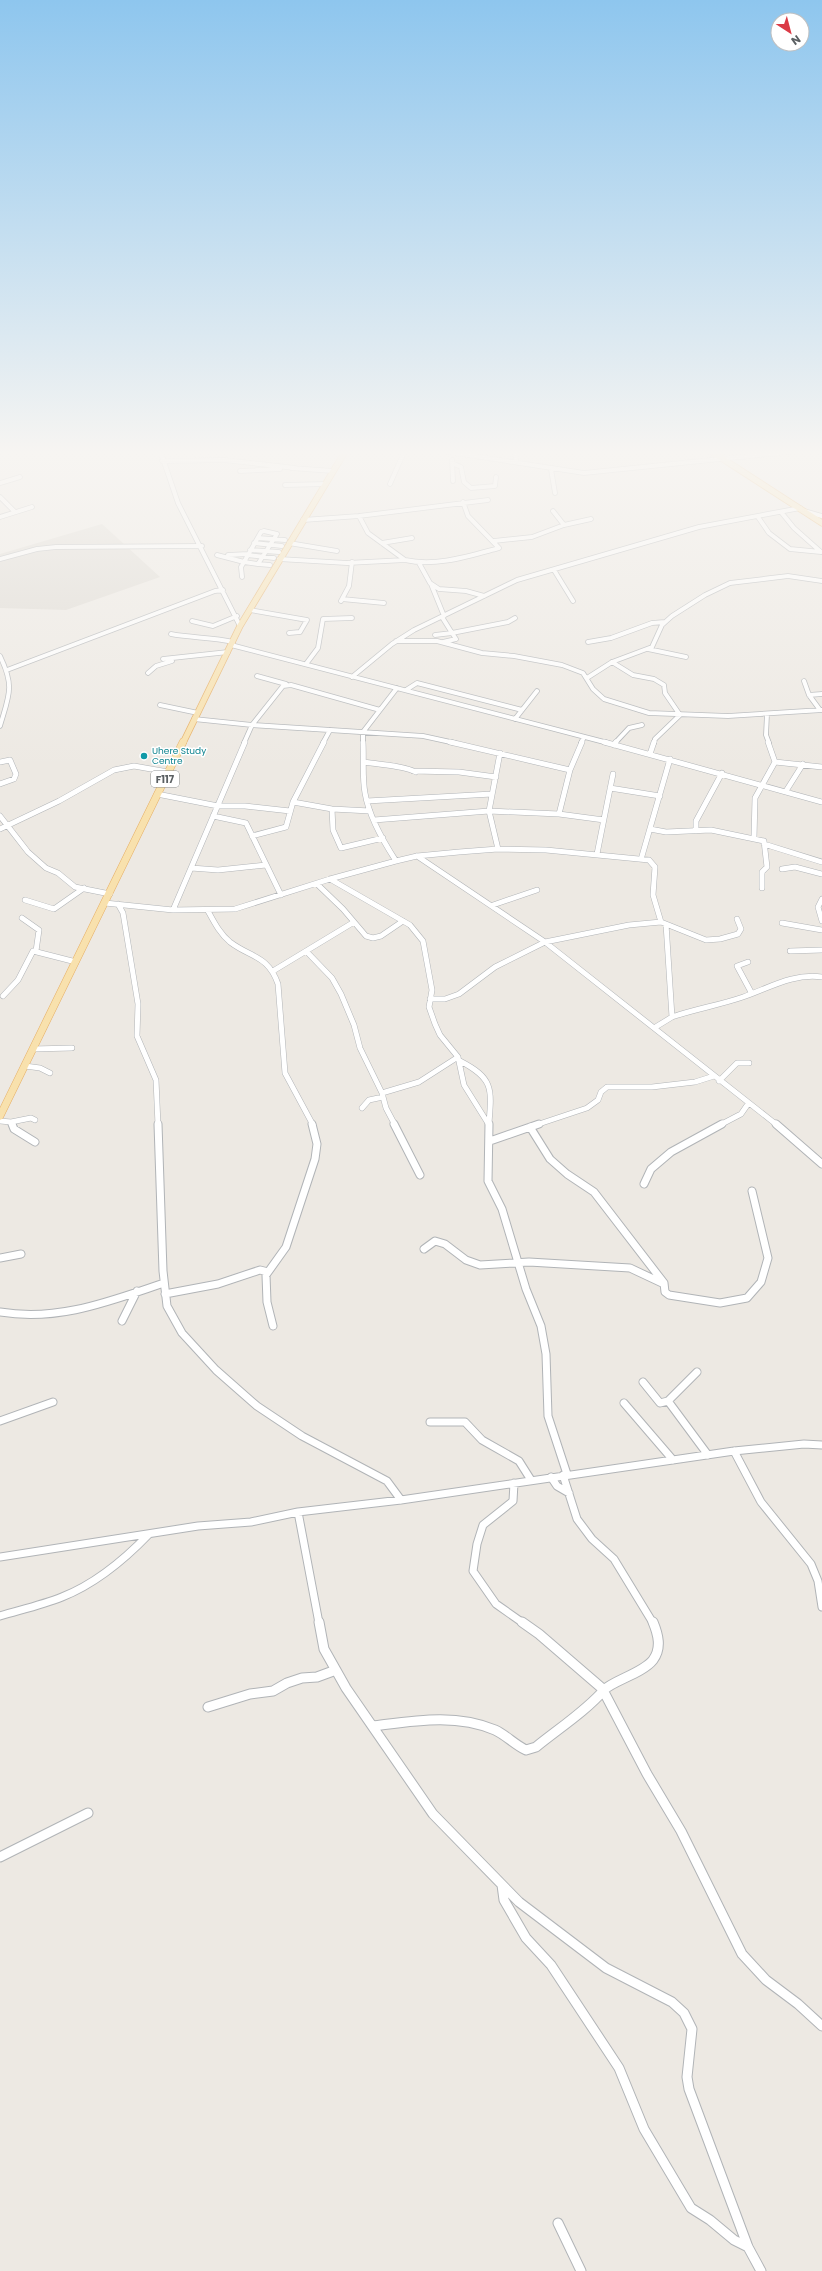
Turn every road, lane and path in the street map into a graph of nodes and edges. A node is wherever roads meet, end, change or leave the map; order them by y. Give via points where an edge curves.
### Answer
1 (11, 556) edge
2 (207, 556) joint
3 (217, 556) joint
4 (247, 556) edge
5 (258, 556) edge
6 (278, 556) junction
7 (400, 556) edge
8 (470, 556) edge
9 (601, 556) edge
10 (262, 557) junction
11 (0, 559) edge
12 (405, 560) junction
13 (244, 562) junction
14 (352, 562) junction
15 (419, 563) junction
16 (258, 564) junction
17 (270, 566) dead end
18 (554, 570) junction
19 (242, 577) dead end
20 (822, 581) edge
21 (430, 582) junction
22 (223, 590) junction
23 (484, 596) junction
24 (573, 600) dead end
25 (384, 603) dead end
26 (250, 610) junction
27 (237, 616) junction
28 (443, 616) junction
29 (352, 618) dead end
30 (515, 618) dead end
31 (192, 621) dead end
32 (666, 622) junction
33 (240, 626) junction
34 (289, 633) dead end
35 (452, 633) junction
36 (171, 634) dead end
37 (435, 635) dead end
38 (396, 642) junction
39 (588, 642) dead end
40 (232, 643) junction
41 (443, 643) junction
42 (648, 649) junction
43 (228, 652) junction
44 (186, 655) junction
45 (0, 656) edge
46 (686, 657) dead end
47 (163, 659) dead end
48 (612, 662) junction
49 (306, 664) junction
50 (7, 670) junction
51 (148, 674) dead end
52 (7, 675) junction
53 (257, 676) dead end
54 (0, 677) edge
55 (352, 677) junction
56 (587, 678) junction
57 (804, 682) dead end
58 (286, 684) junction
59 (397, 688) junction
60 (406, 690) junction
61 (537, 691) dead end
62 (822, 694) edge
63 (809, 695) junction
64 (160, 705) dead end
65 (380, 710) junction
66 (522, 710) junction
67 (821, 710) edge
68 (198, 713) junction
69 (767, 714) junction
70 (680, 715) junction
71 (194, 719) junction
72 (515, 719) junction
73 (252, 725) junction
74 (642, 725) dead end
75 (0, 726) edge
76 (330, 730) junction
77 (363, 732) junction
78 (584, 737) junction
79 (614, 745) junction
80 (500, 753) junction
81 (650, 754) junction
82 (670, 760) junction
83 (0, 762) edge
84 (364, 762) junction
85 (776, 762) junction
86 (803, 764) junction
87 (822, 767) edge
88 (570, 770) junction
89 (168, 772) junction
90 (722, 773) junction
91 (613, 774) dead end
92 (496, 777) junction
93 (0, 784) edge
94 (761, 784) junction
95 (610, 788) junction
96 (786, 791) junction
97 (157, 794) junction
98 (492, 794) junction
99 (660, 796) junction
100 (367, 801) junction
101 (293, 802) junction
102 (822, 802) edge
103 (218, 806) junction
104 (332, 809) junction
105 (290, 811) junction
106 (370, 811) junction
107 (489, 811) junction
108 (559, 814) junction
109 (0, 816) edge
110 (213, 816) junction
111 (374, 820) junction
112 (604, 820) junction
113 (8, 825) junction
114 (0, 828) edge
115 (650, 829) junction
116 (696, 831) junction
117 (252, 836) junction
118 (383, 838) junction
119 (754, 838) junction
120 (764, 844) junction
121 (498, 849) junction
122 (597, 854) junction
123 (417, 856) junction
124 (642, 856) junction
125 (396, 861) junction
126 (822, 862) edge
127 (266, 865) junction
128 (191, 868) junction
129 (782, 869) dead end
130 (822, 874) edge
131 (330, 879) junction
132 (317, 884) junction
133 (84, 888) junction
134 (762, 888) dead end
135 (537, 890) dead end
136 (110, 894) junction
137 (281, 896) junction
138 (822, 899) edge
139 (25, 900) dead end
140 (105, 903) junction
141 (118, 904) junction
142 (494, 905) junction
143 (173, 910) junction
144 (208, 911) junction
145 (22, 918) dead end
146 (737, 919) dead end
147 (402, 921) junction
148 (822, 921) edge
149 (354, 922) junction
150 (663, 923) junction
151 (782, 923) dead end
152 (822, 929) edge
153 (545, 942) junction
154 (822, 950) edge
155 (36, 951) junction
156 (790, 951) dead end
157 (307, 952) junction
158 (76, 962) junction
159 (748, 962) dead end
160 (273, 971) junction
161 (822, 977) edge
162 (751, 992) junction
163 (3, 996) dead end
164 (430, 999) junction
165 (672, 1017) junction
166 (654, 1028) junction
167 (72, 1048) dead end
168 (33, 1049) junction
169 (459, 1059) junction
170 (749, 1063) dead end
171 (25, 1066) junction
172 (50, 1073) dead end
173 (716, 1078) junction
174 (382, 1095) junction
175 (748, 1104) junction
176 (362, 1108) dead end
177 (0, 1116) edge
178 (35, 1120) dead end
179 (0, 1121) edge
180 (11, 1122) junction
181 (489, 1124) junction
182 (530, 1127) junction
183 (490, 1141) junction
184 (35, 1142) dead end
185 (822, 1164) edge
186 (420, 1175) dead end
187 (644, 1184) dead end
188 (752, 1191) dead end
189 (424, 1248) dead end
190 (21, 1254) dead end
191 (0, 1258) edge
192 (518, 1263) junction
193 (268, 1272) junction
194 (164, 1283) junction
195 (664, 1284) junction
196 (137, 1291) junction
197 (165, 1294) junction
198 (0, 1312) edge
199 (122, 1321) dead end
200 (273, 1326) dead end
201 (697, 1372) dead end
202 (643, 1382) dead end
203 (668, 1401) junction
204 (53, 1402) dead end
205 (624, 1403) dead end
206 (0, 1422) edge
207 (430, 1422) dead end
208 (822, 1445) edge
209 (734, 1451) junction
210 (708, 1455) junction
211 (673, 1460) junction
212 (565, 1475) junction
213 (551, 1477) junction
214 (532, 1480) junction
215 (514, 1483) junction
216 (569, 1493) junction
217 (401, 1500) junction
218 (298, 1512) junction
219 (149, 1534) junction
220 (0, 1557) edge
221 (822, 1608) edge
222 (0, 1616) edge
223 (336, 1670) junction
224 (604, 1691) junction
225 (208, 1707) dead end
226 (373, 1726) junction
227 (88, 1813) dead end
228 (0, 1857) edge
229 (502, 1884) junction
230 (822, 2026) edge
231 (558, 2223) dead end
232 (748, 2247) junction
233 (581, 2271) edge
234 (761, 2271) edge

1 - 11 street
2 - 3 street
2 - 22 street
3 - 13 street
4 - 13 street
5 - 10 street
6 - 10 street
6 - 14 street
6 - 26 main road, F117
7 - 12 street
8 - 15 street
9 - 18 street
10 - 16 street
12 - 14 street
12 - 15 street
13 - 16 street
13 - 19 street via 241,567
14 - 25 street via 349,586 341,600
15 - 21 street
16 - 17 street
18 - 23 street via 517,580
18 - 24 street
20 - 32 street via 788,576 730,583 705,595
21 - 23 street via 445,591 466,591
21 - 28 street
22 - 27 street
22 - 50 street
23 - 28 street
26 - 33 main road, F117
26 - 34 street via 307,620 300,632
27 - 31 street via 214,626
27 - 33 street
28 - 35 street
28 - 38 street
29 - 49 street via 323,619 318,648
30 - 35 street via 508,622
32 - 39 street via 652,623 611,638
32 - 42 street via 656,635 652,647
33 - 40 main road, F117
35 - 37 street
35 - 41 street via 456,639
36 - 40 street
38 - 41 street
38 - 55 street
40 - 43 main road, F117
40 - 49 street
41 - 56 street via 482,653 562,665 583,673
42 - 46 street
42 - 48 street
43 - 44 street
43 - 68 main road, F117
44 - 47 street
44 - 51 street via 156,666
45 - 50 street
48 - 56 street
48 - 70 street via 633,675 654,679 664,685 665,693
49 - 55 street
50 - 52 street
52 - 54 street
52 - 75 street via 11,688
53 - 58 street
55 - 59 street
56 - 70 street via 596,693 608,701 636,710
57 - 63 street
58 - 65 street
58 - 73 street
59 - 60 street
59 - 65 street
60 - 66 street via 416,683
60 - 72 street
61 - 66 street
62 - 63 street
63 - 67 street
64 - 68 street
65 - 77 street
66 - 72 street
67 - 69 street
68 - 71 main road, F117
69 - 70 street
69 - 85 street via 766,735
70 - 81 street via 655,739
71 - 73 street
71 - 89 main road, F117
72 - 78 street
73 - 76 street
73 - 103 street
74 - 79 street via 627,728
76 - 77 street
76 - 101 street
77 - 80 street via 423,736
77 - 84 street
78 - 79 street
78 - 88 street
79 - 81 street
80 - 88 street
80 - 92 street
81 - 82 street
82 - 90 street
82 - 99 street
83 - 93 street via 10,760 16,774 14,779
84 - 92 street via 389,767 406,767 415,772 459,772
84 - 100 street
85 - 86 street
85 - 94 street
86 - 87 street
86 - 96 street
88 - 108 street
89 - 97 main road, F117
89 - 113 street via 134,766 121,768
90 - 94 street
90 - 116 street via 696,821
91 - 95 street
92 - 98 street
94 - 96 street
94 - 119 street via 755,798
95 - 99 street
95 - 112 street
96 - 102 street
97 - 103 street
97 - 136 main road, F117
98 - 100 street
98 - 107 street
99 - 115 street
100 - 106 street
101 - 104 street
101 - 105 street
103 - 105 street
103 - 110 street
104 - 106 street
104 - 118 street via 334,830 341,848
105 - 117 street via 286,827
106 - 111 street
107 - 108 street
107 - 111 street
107 - 121 street
108 - 112 street
109 - 113 street
110 - 117 street via 244,821
110 - 128 street
111 - 118 street
112 - 122 street
113 - 114 street
113 - 133 street via 28,852 46,868 58,873 69,884
115 - 116 street via 666,832
115 - 124 street
116 - 119 street via 711,830
117 - 127 street
118 - 125 street
119 - 120 street via 764,841
120 - 126 street
120 - 134 street via 767,867 762,872
121 - 122 street
121 - 123 street
122 - 124 street via 631,858
123 - 125 street
123 - 142 street
124 - 150 street via 655,864 654,898
125 - 131 street
127 - 128 street via 218,870
127 - 137 street
128 - 143 street
129 - 130 street via 795,867
131 - 132 street
131 - 147 street
132 - 137 street
132 - 149 street
133 - 136 street
133 - 139 street via 54,909
135 - 142 street
136 - 140 main road, F117
137 - 144 street via 235,909
138 - 148 street via 818,907
140 - 141 street
140 - 158 main road, F117
141 - 143 street
141 - 194 street via 123,913 138,1004 137,1036 156,1080
142 - 153 street
143 - 144 street
144 - 160 street via 217,928 231,942 262,958
145 - 155 street via 39,930
146 - 150 street via 740,929 738,934 706,940
147 - 149 street via 381,936 373,938 366,936
147 - 164 street via 414,928 423,941 432,990
149 - 157 street
150 - 153 street via 629,925
150 - 165 street
151 - 152 street
153 - 164 street via 495,967 459,994 445,999
153 - 166 street
154 - 156 street
155 - 158 street
155 - 163 street via 30,954 22,974
157 - 160 street
157 - 174 street via 332,978 341,994 360,1048
158 - 168 main road, F117
159 - 162 street via 737,966
160 - 193 street via 278,984 285,1073 313,1126 317,1144 315,1159 286,1248
161 - 162 street via 796,978
162 - 165 street via 743,997
164 - 169 street via 429,1007 440,1035
165 - 166 street
166 - 173 street
167 - 168 street
168 - 171 main road, F117
169 - 174 street via 419,1082
169 - 181 street via 464,1085
169 - 181 street via 486,1077 492,1086
170 - 173 street via 737,1063
171 - 172 street via 40,1068
171 - 177 main road, F117
173 - 175 street
173 - 182 street via 652,1087 607,1087 601,1092 598,1100 587,1108
174 - 176 street via 369,1100
174 - 186 street
175 - 185 street
175 - 187 street via 741,1114 671,1152 651,1169
178 - 180 street via 31,1118
179 - 180 street
180 - 184 street via 14,1129
181 - 183 street
182 - 183 street
182 - 195 street via 550,1158 567,1174 594,1192
183 - 192 street via 488,1181 502,1209
188 - 195 street via 768,1258 761,1282 747,1298 720,1303 669,1295
189 - 192 street via 435,1241 441,1242 466,1260 480,1265
190 - 191 street
192 - 195 street via 630,1268
192 - 212 street via 545,1342 548,1416
193 - 197 street via 260,1270 218,1284
193 - 200 street via 265,1286
194 - 196 street
194 - 197 street
196 - 198 street via 51,1315 24,1317
196 - 199 street
197 - 217 street via 167,1306 182,1333 216,1370 257,1406 302,1436 387,1481
201 - 203 street
202 - 203 street via 660,1403
203 - 210 street
204 - 206 street via 46,1407 13,1414
205 - 211 street
207 - 214 street via 465,1422 482,1440 519,1460
208 - 209 street via 804,1444
209 - 210 street
209 - 221 street via 761,1502 811,1564 818,1581
210 - 211 street
211 - 212 street
212 - 213 street
212 - 216 street
213 - 214 street
213 - 216 street via 557,1486
214 - 215 street
215 - 217 street
215 - 224 street via 513,1501 483,1525 473,1571 496,1604 539,1634
216 - 224 street via 577,1519 592,1539 614,1559 657,1631 659,1644 652,1660 630,1677
217 - 218 street
218 - 219 street via 251,1522 198,1526
218 - 223 street via 322,1642
219 - 220 street
219 - 222 street via 110,1570 63,1597
223 - 225 street via 317,1678 302,1678 273,1691 250,1694
223 - 226 street
224 - 226 street via 536,1747 526,1750 496,1730 470,1721 444,1719
224 - 230 street via 647,1774 681,1831 742,1954 766,1980
226 - 229 street via 433,1814
227 - 228 street
229 - 232 street via 504,1900 526,1938 551,1965 619,2068 644,2129 691,2208 734,2240
229 - 232 street via 518,1902 606,1968 672,2002 684,2013 692,2029 687,2077 689,2089
231 - 233 street
232 - 234 street

